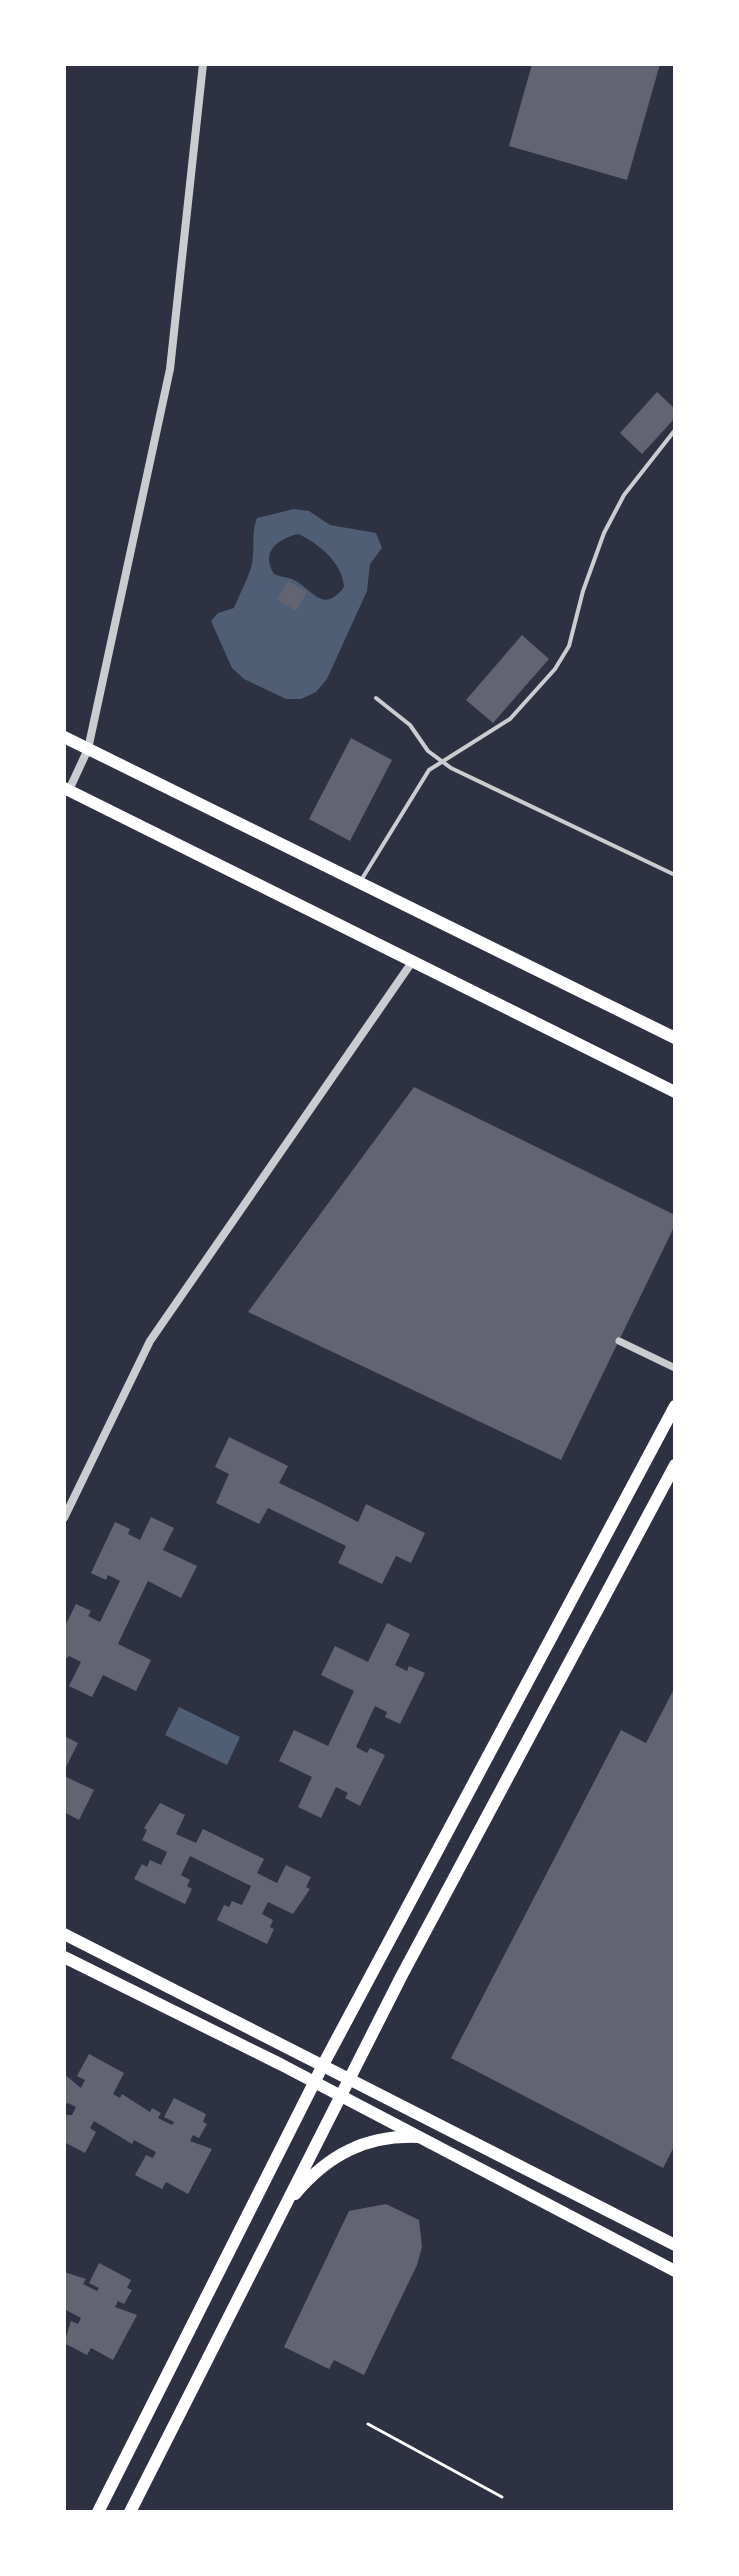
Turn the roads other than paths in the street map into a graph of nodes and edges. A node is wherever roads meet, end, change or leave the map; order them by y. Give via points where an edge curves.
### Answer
1 (203, 64) edge
2 (675, 430) edge
3 (376, 698) dead end
4 (64, 737) edge
5 (88, 749) junction
6 (440, 761) junction
7 (66, 789) edge
8 (675, 875) edge
9 (360, 883) junction
10 (412, 962) junction
11 (675, 1038) edge
12 (675, 1092) edge
13 (619, 1341) dead end
14 (675, 1368) edge
15 (675, 1406) edge
16 (675, 1465) edge
17 (64, 1518) edge
18 (64, 1934) edge
19 (64, 1957) edge
20 (324, 2063) junction
21 (350, 2077) junction
22 (314, 2082) junction
23 (340, 2095) junction
24 (421, 2137) junction
25 (282, 2208) junction
26 (675, 2245) edge
27 (675, 2271) edge
28 (98, 2512) edge
29 (130, 2512) edge

1 - 5 street via 170,369
2 - 6 lane via 624,495 604,533 569,646 555,669 510,719
3 - 6 lane via 410,725
4 - 5 main road
5 - 7 street
5 - 9 main road
6 - 8 lane
6 - 9 lane via 421,782
7 - 10 main road
9 - 11 main road
10 - 12 main road
10 - 17 street via 150,1341
13 - 14 street
15 - 20 main road
16 - 21 main road
18 - 20 main road
19 - 22 main road
20 - 21 main road
20 - 22 main road
21 - 23 main road
21 - 26 main road
22 - 23 main road
22 - 28 main road
23 - 24 main road
23 - 25 main road
24 - 25 main road via 390,2136 355,2145 330,2160
24 - 27 main road
25 - 29 main road

